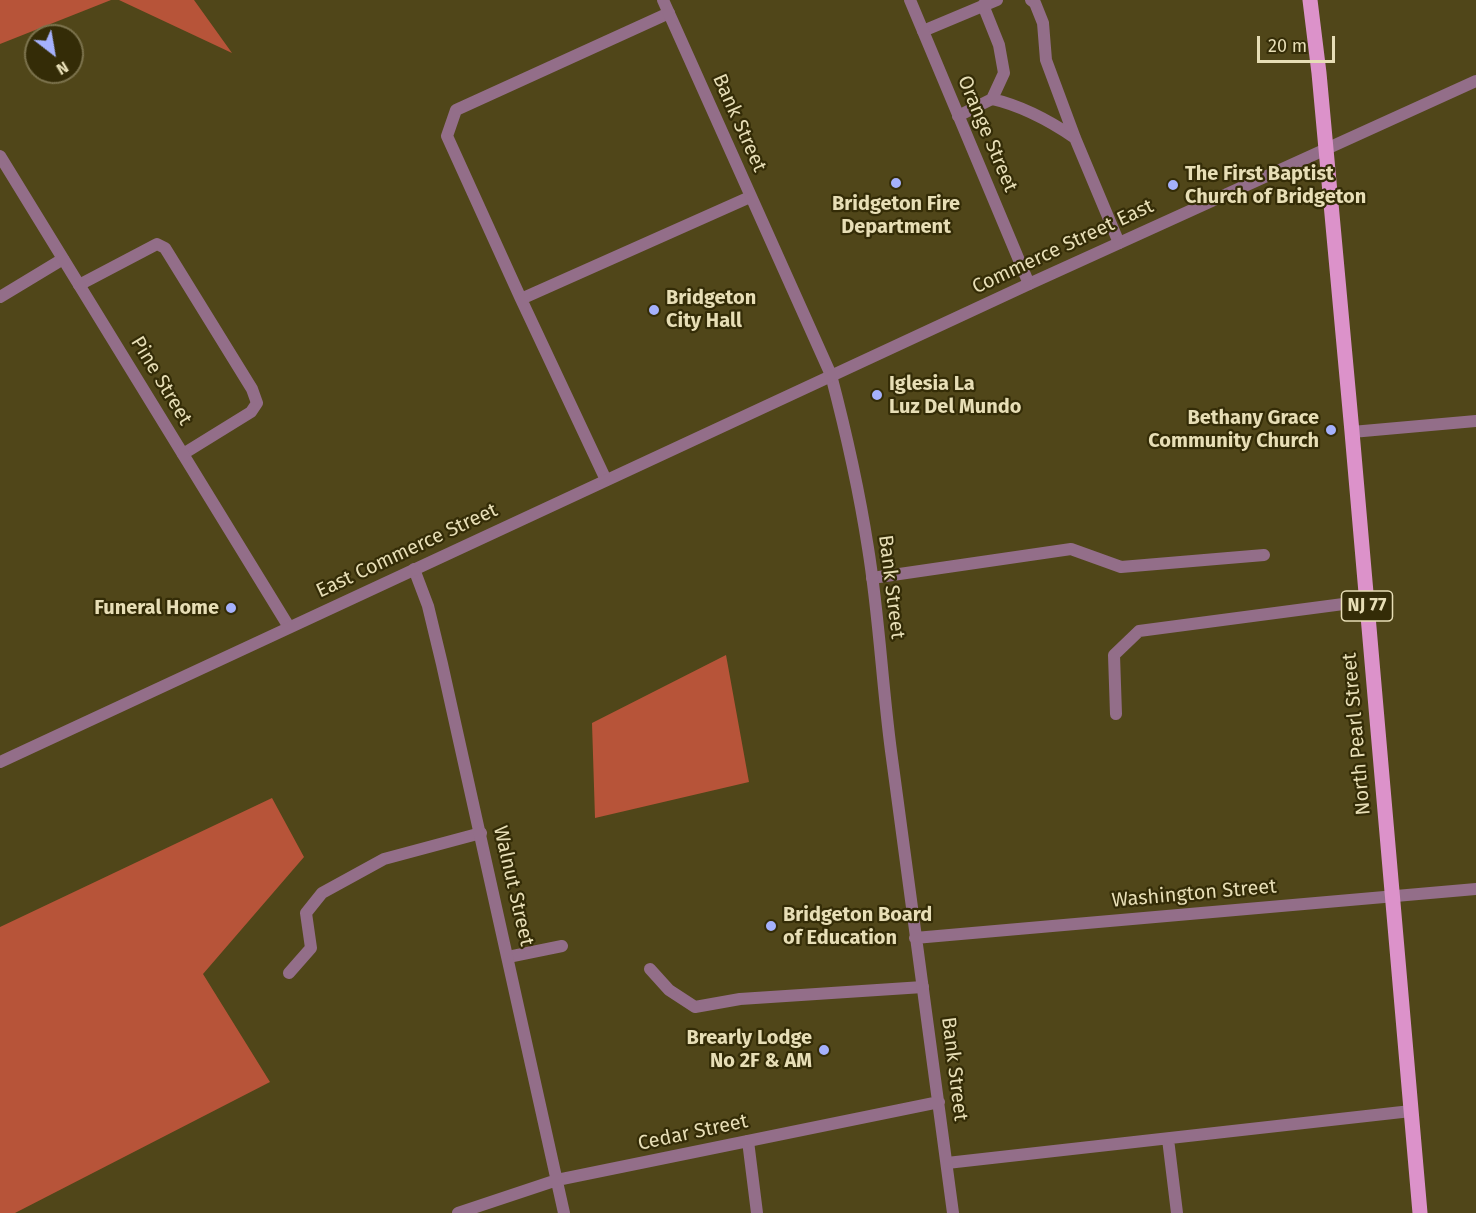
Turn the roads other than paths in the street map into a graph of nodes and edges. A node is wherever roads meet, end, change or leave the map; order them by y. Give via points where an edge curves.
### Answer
1 (663, 0) edge
2 (910, 0) edge
3 (997, 0) edge
4 (1031, 0) edge
5 (1310, 0) edge
6 (983, 5) junction
7 (669, 13) junction
8 (923, 31) junction
9 (1476, 81) edge
10 (992, 99) junction
11 (958, 116) junction
12 (1076, 138) junction
13 (1326, 149) junction
14 (0, 156) edge
15 (750, 197) junction
16 (1119, 243) junction
17 (63, 259) junction
18 (1029, 284) junction
19 (80, 285) junction
20 (0, 297) edge
21 (521, 299) junction
22 (831, 375) junction
23 (1476, 422) edge
24 (1352, 432) junction
25 (183, 454) junction
26 (606, 480) junction
27 (1264, 555) dead end
28 (414, 569) junction
29 (872, 578) junction
30 (1366, 601) junction
31 (289, 627) junction
32 (1116, 714) dead end
33 (0, 762) edge
34 (481, 833) junction
35 (1476, 889) edge
36 (1392, 896) junction
37 (915, 938) junction
38 (562, 946) dead end
39 (508, 957) junction
40 (650, 969) dead end
41 (289, 973) dead end
42 (923, 987) junction
43 (939, 1102) junction
44 (1411, 1112) junction
45 (1168, 1139) junction
46 (748, 1141) junction
47 (947, 1163) junction
48 (557, 1180) junction
49 (458, 1213) edge
50 (564, 1213) edge
51 (757, 1213) edge
52 (953, 1213) edge
53 (1177, 1213) edge
54 (1420, 1213) edge

1 - 7 street, Bank Street
2 - 8 street, Orange Street
3 - 6 street
4 - 12 street via 1043,23 1046,60
5 - 13 main road, North Pearl Street / NJ 77
6 - 8 street
6 - 10 street via 999,45 1004,73
7 - 15 street, Bank Street
7 - 21 street via 456,110 447,136
8 - 11 street, Orange Street
9 - 13 street, Commerce Street East
10 - 11 street
10 - 12 street via 1055,124
11 - 18 street, Orange Street
12 - 16 street
13 - 16 street, Commerce Street East
13 - 24 main road, North Pearl Street / NJ 77
14 - 17 street, Pine Street
15 - 21 street
15 - 22 street, Bank Street
16 - 18 street, Commerce Street East
17 - 19 street, Pine Street
17 - 20 street
18 - 22 street, Commerce Street East
19 - 25 street, Pine Street
19 - 25 street via 157,244 165,248 252,389 256,403 251,412
21 - 26 street
22 - 26 street, East Commerce Street
22 - 29 street, Bank Street via 844,424
23 - 24 street
24 - 30 main road, North Pearl Street / NJ 77
25 - 31 street, Pine Street
26 - 28 street, East Commerce Street
27 - 29 street via 1121,567 1071,549
28 - 31 street, East Commerce Street
28 - 34 street, Walnut Street via 428,606
29 - 37 street, Bank Street
30 - 32 street via 1139,632 1114,655
30 - 36 main road, North Pearl Street / NJ 77
31 - 33 street, East Commerce Street
34 - 39 street, Walnut Street
34 - 41 street via 384,859 322,893 306,913 311,948
35 - 36 street, Washington Street
36 - 37 street, Washington Street
36 - 44 main road, North Pearl Street / NJ 77
37 - 42 street, Bank Street
38 - 39 street
39 - 48 street, Walnut Street
40 - 42 street via 669,990 695,1007 740,999
42 - 43 street, Bank Street
43 - 46 street, Cedar Street
43 - 47 street, Bank Street
44 - 45 street
44 - 54 main road, North Pearl Street / NJ 77
45 - 47 street
45 - 53 street
46 - 48 street, Cedar Street
46 - 51 street
47 - 52 street, Bank Street
48 - 49 street, Cedar Street
48 - 50 street, Walnut Street

